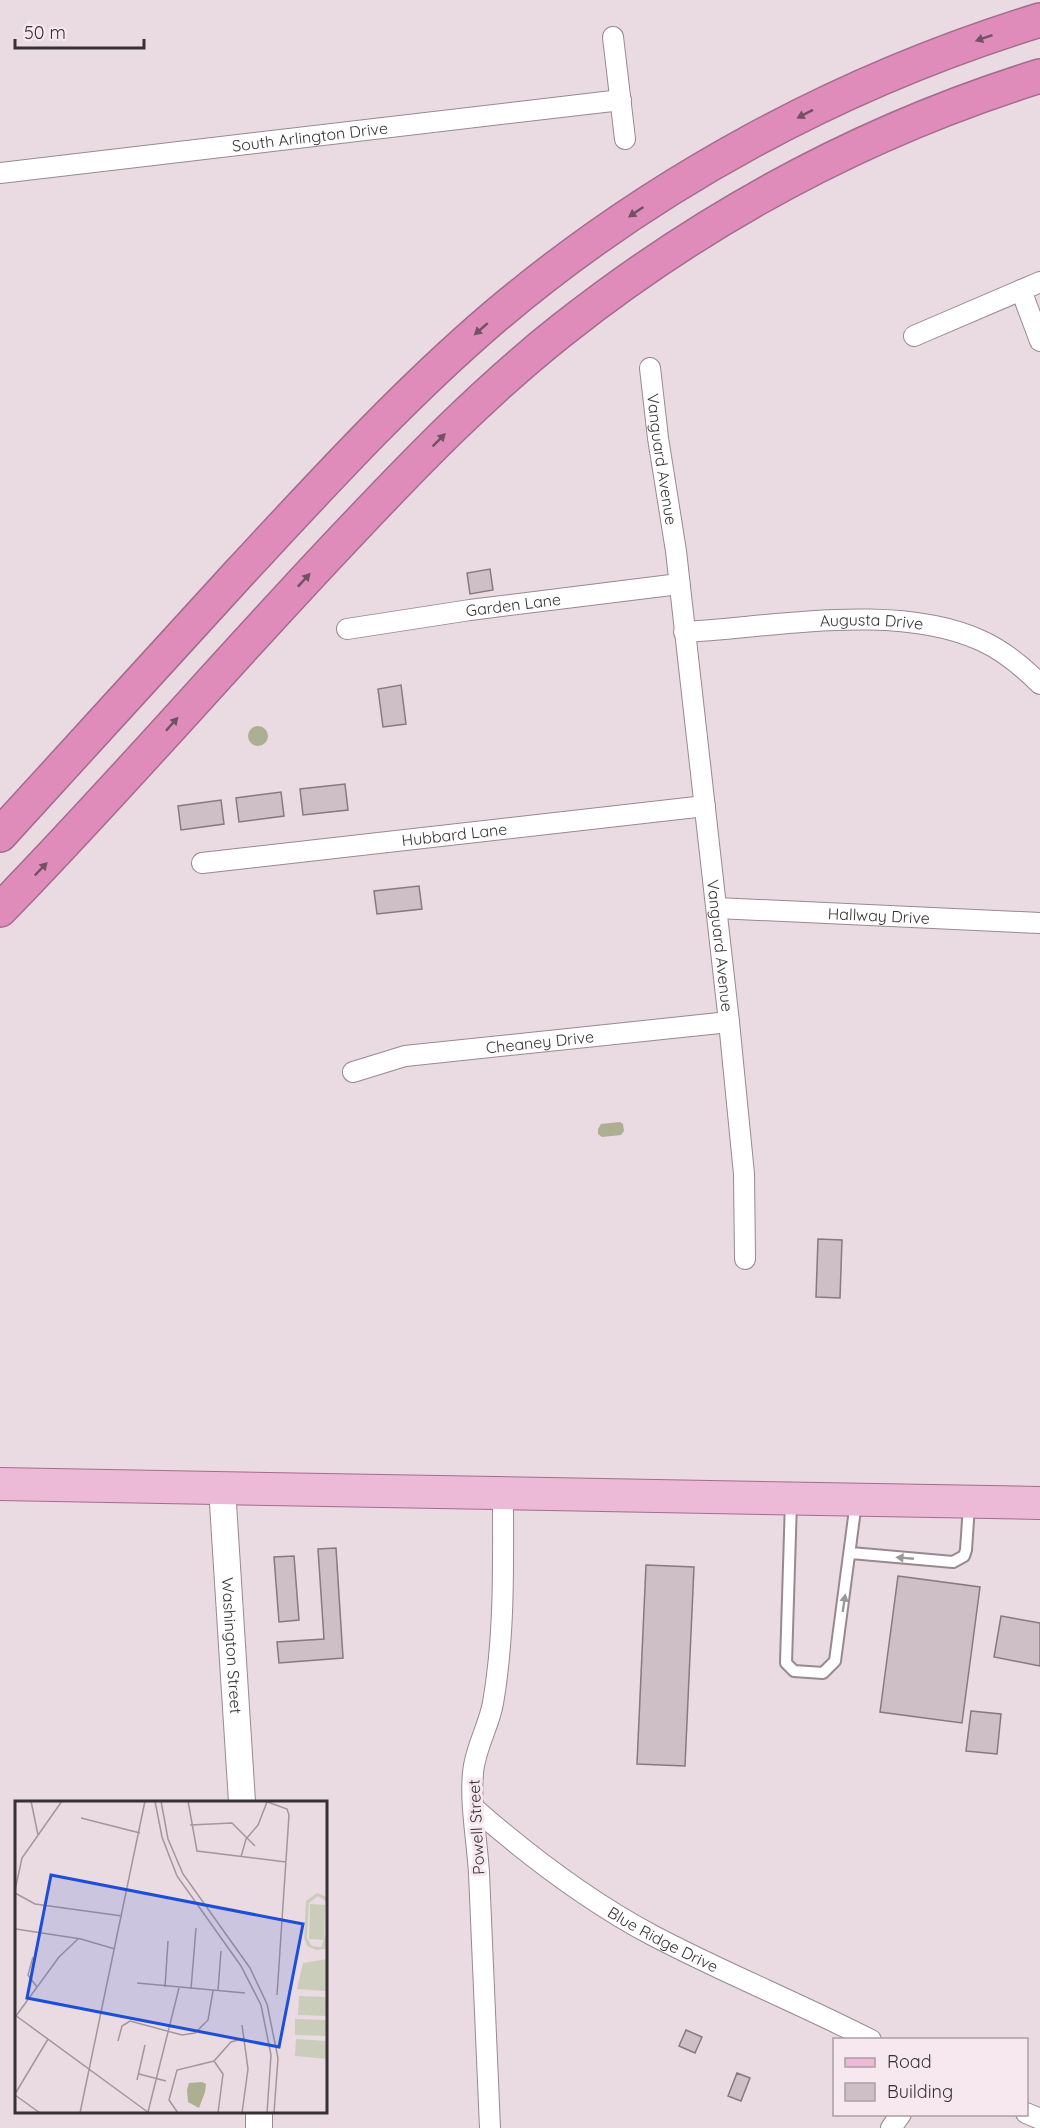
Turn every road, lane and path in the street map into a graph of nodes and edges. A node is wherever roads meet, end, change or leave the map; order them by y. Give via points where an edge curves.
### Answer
1 (1040, 20) edge
2 (613, 37) dead end
3 (1040, 76) edge
4 (621, 100) junction
5 (625, 139) dead end
6 (0, 173) edge
7 (1040, 282) edge
8 (1021, 290) junction
9 (914, 336) dead end
10 (1040, 342) edge
11 (650, 368) dead end
12 (679, 584) junction
13 (347, 629) dead end
14 (684, 632) junction
15 (1040, 684) edge
16 (705, 806) junction
17 (0, 835) edge
18 (202, 863) dead end
19 (717, 908) junction
20 (0, 910) edge
21 (1040, 924) edge
22 (729, 1022) junction
23 (353, 1072) dead end
24 (745, 1259) dead end
25 (0, 1484) edge
26 (222, 1488) junction
27 (504, 1493) junction
28 (791, 1497) junction
29 (856, 1500) junction
30 (969, 1502) junction
31 (1040, 1503) edge
32 (850, 1554) junction
33 (243, 1801) edge
34 (474, 1808) junction
35 (867, 2038) edge
36 (259, 2113) edge
37 (900, 2116) edge
38 (258, 2128) edge
39 (490, 2128) edge
40 (891, 2128) edge

1 -> 17 highway via 882,77 766,134 653,200 545,276 477,332 396,408
2 - 4 street
20 -> 3 highway via 383,497 458,421 560,331 643,269 818,165 943,110
4 - 5 street
4 - 6 street, South Arlington Drive
7 - 8 street
8 - 9 street
8 - 10 street
11 - 12 street, Vanguard Avenue
12 - 13 street, Garden Lane
12 - 14 street, Vanguard Avenue
14 - 15 street, Augusta Drive via 824,620 930,626 989,645
14 - 16 street, Vanguard Avenue
16 - 18 street, Hubbard Lane
16 - 19 street, Vanguard Avenue
19 - 21 street, Hallway Drive
19 - 22 street, Vanguard Avenue
22 - 23 street, Cheaney Drive via 405,1056
22 - 24 street, Vanguard Avenue via 744,1174
25 - 26 main road
26 - 27 main road
26 - 33 street, Washington Street
27 - 28 main road
27 - 34 street, Powell Street via 498,1664 493,1704 473,1770
28 - 29 main road
28 -> 32 lane via 786,1663 794,1671 823,1673 836,1661
29 - 30 main road
29 - 32 lane
30 - 31 main road
30 -> 32 lane via 966,1550 960,1559 953,1562
34 - 35 street, Blue Ridge Drive via 510,1839 614,1913
34 - 39 street, Powell Street
36 - 38 street
37 - 40 street

